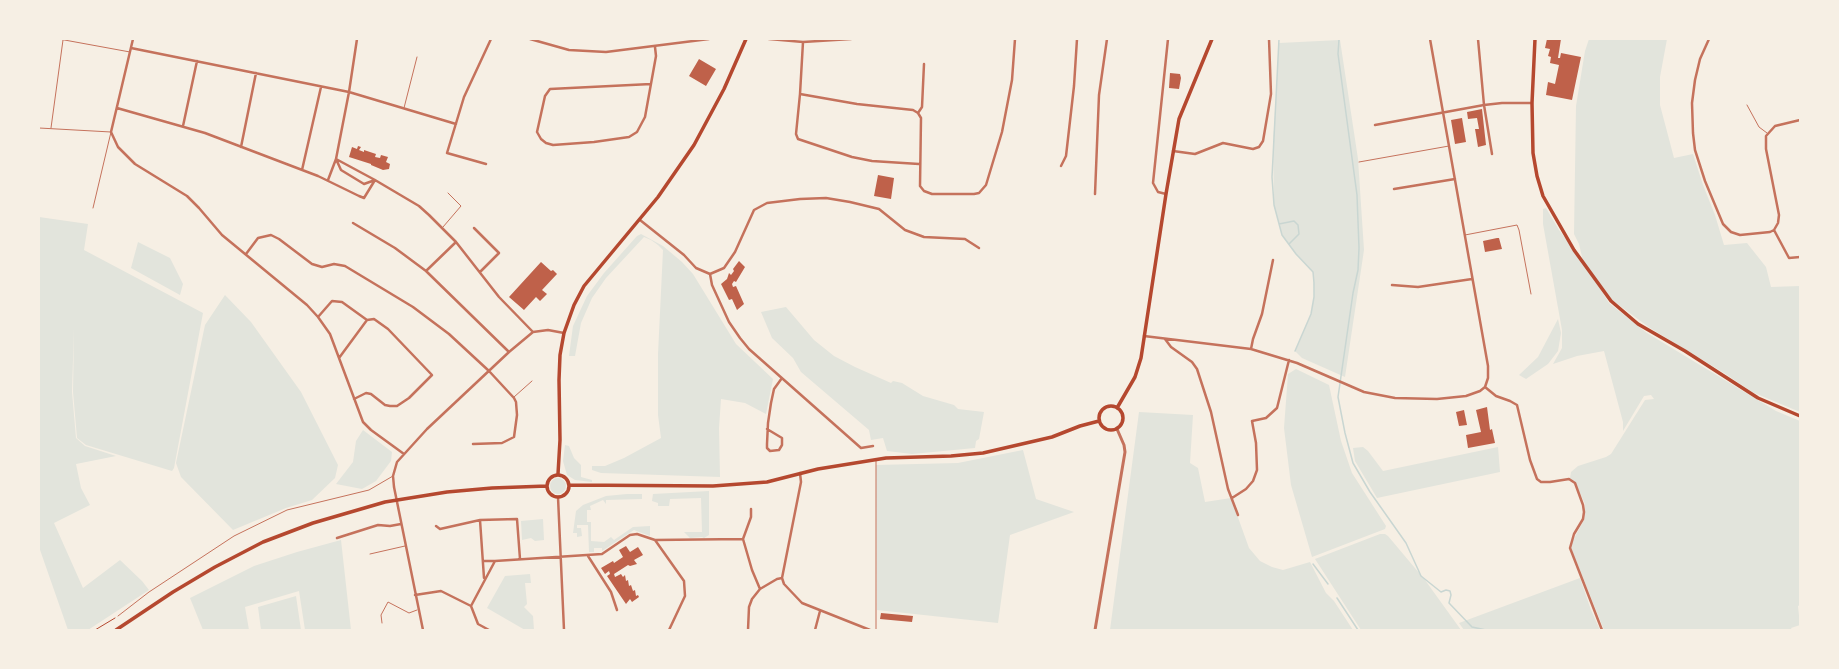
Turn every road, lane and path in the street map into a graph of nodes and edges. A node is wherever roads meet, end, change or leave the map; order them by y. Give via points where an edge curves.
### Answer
1 (59, 39) edge
2 (133, 39) edge
3 (357, 39) edge
4 (492, 39) edge
5 (530, 39) edge
6 (685, 39) edge
7 (709, 39) edge
8 (746, 39) edge
9 (750, 39) edge
10 (769, 39) edge
11 (851, 39) edge
12 (1015, 39) edge
13 (1077, 39) edge
14 (1107, 39) edge
15 (1168, 39) edge
16 (1212, 39) edge
17 (1269, 39) edge
18 (1430, 39) edge
19 (1478, 39) edge
20 (1535, 39) edge
21 (1709, 39) edge
22 (63, 40) edge
23 (690, 42) junction
24 (803, 42) junction
25 (655, 47) junction
26 (131, 48) junction
27 (131, 52) junction
28 (418, 57) dead end
29 (197, 61) junction
30 (924, 64) dead end
31 (256, 73) junction
32 (651, 84) junction
33 (321, 86) junction
34 (349, 92) junction
35 (800, 94) junction
36 (1532, 103) junction
37 (1484, 105) junction
38 (1747, 105) dead end
39 (117, 108) junction
40 (403, 108) junction
41 (1444, 112) junction
42 (918, 113) junction
43 (1800, 120) edge
44 (456, 124) junction
45 (1375, 125) dead end
46 (183, 126) junction
47 (39, 128) edge
48 (51, 128) junction
49 (111, 132) junction
50 (1767, 133) junction
51 (1450, 146) junction
52 (241, 148) junction
53 (1172, 151) junction
54 (1492, 154) dead end
55 (336, 159) junction
56 (1359, 162) dead end
57 (486, 164) dead end
58 (919, 164) junction
59 (1061, 166) dead end
60 (302, 170) junction
61 (1455, 179) junction
62 (328, 180) junction
63 (375, 180) junction
64 (1394, 189) dead end
65 (448, 193) dead end
66 (1095, 194) dead end
67 (1166, 194) junction
68 (93, 208) dead end
69 (640, 220) junction
70 (353, 223) dead end
71 (442, 227) junction
72 (474, 228) dead end
73 (1774, 230) junction
74 (1464, 235) junction
75 (456, 242) junction
76 (979, 248) dead end
77 (246, 254) junction
78 (1800, 257) edge
79 (1273, 260) dead end
80 (426, 271) junction
81 (480, 272) junction
82 (710, 274) junction
83 (1472, 279) junction
84 (1392, 285) dead end
85 (1531, 294) dead end
86 (318, 317) junction
87 (367, 320) junction
88 (533, 332) junction
89 (564, 333) junction
90 (1144, 336) junction
91 (1165, 338) junction
92 (1251, 349) junction
93 (509, 352) junction
94 (339, 358) junction
95 (1289, 360) junction
96 (489, 371) junction
97 (782, 378) junction
98 (532, 381) dead end
99 (1485, 387) junction
100 (514, 398) junction
101 (354, 399) junction
102 (1117, 408) junction
103 (1800, 416) edge
104 (1099, 421) junction
105 (1117, 429) junction
106 (767, 430) junction
107 (473, 444) dead end
108 (873, 446) dead end
109 (404, 454) junction
110 (876, 459) junction
111 (800, 473) junction
112 (558, 474) junction
113 (393, 476) junction
114 (570, 485) junction
115 (547, 486) junction
116 (558, 497) junction
117 (1232, 498) junction
118 (751, 509) dead end
119 (1238, 515) dead end
120 (480, 520) junction
121 (401, 524) junction
122 (436, 526) dead end
123 (337, 538) dead end
124 (743, 539) junction
125 (655, 540) junction
126 (405, 546) junction
127 (370, 554) dead end
128 (588, 556) junction
129 (562, 557) junction
130 (520, 559) junction
131 (483, 561) junction
132 (495, 561) junction
133 (782, 578) junction
134 (484, 579) junction
135 (760, 589) junction
136 (415, 595) junction
137 (470, 606) junction
138 (418, 610) junction
139 (617, 610) dead end
140 (820, 611) junction
141 (118, 616) joint
142 (382, 623) dead end
143 (1095, 629) edge
144 (95, 630) edge
145 (116, 630) edge
146 (423, 630) edge
147 (489, 630) edge
148 (564, 630) edge
149 (669, 630) edge
150 (748, 630) edge
151 (815, 630) edge
152 (870, 630) edge
153 (876, 630) edge
154 (1602, 630) edge

1 - 22 lane
2 - 26 street
3 - 34 street
4 - 44 street via 464,97
5 - 25 street via 568,50 606,52
6 - 23 street
7 - 23 street
8 - 9 main road
8 - 69 main road via 724,89 694,145
10 - 24 street
11 - 24 street
12 - 58 street via 1012,80 1003,125 983,190 974,194 927,193 920,186
13 - 59 street via 1066,156
14 - 66 street via 1099,95
15 - 67 street via 1153,184 1158,192
16 - 53 main road via 1182,110
17 - 53 street via 1271,94 1263,141 1259,147 1253,149 1223,143 1195,154
18 - 41 street
19 - 37 street
20 - 36 main road
21 - 73 street via 1697,70 1692,103 1693,133 1702,172 1726,229 1740,235
22 - 27 lane
22 - 48 lane
23 - 25 street
24 - 35 street
25 - 32 street
26 - 27 street
26 - 29 street
27 - 39 street
28 - 40 lane
29 - 31 street
29 - 46 street
30 - 42 street via 922,108
31 - 33 street
31 - 52 street
32 - 32 street via 642,125 629,137 553,145 546,144 537,132 545,96 550,89
33 - 34 street
33 - 60 street
34 - 40 street
34 - 55 street
35 - 42 street via 913,110
35 - 58 street via 796,134 798,139 852,157
36 - 37 street
36 - 103 main road via 1533,153 1543,196 1574,250 1611,301 1648,331 1685,351 1758,398
37 - 41 street
37 - 54 street
38 - 50 lane via 1759,127
39 - 46 street
39 - 49 street
40 - 44 street
41 - 45 street
41 - 51 street
42 - 58 street via 921,118
43 - 50 street via 1775,126
44 - 57 street via 447,153
46 - 52 street
47 - 48 lane
48 - 49 lane
49 - 68 lane
49 - 77 street via 118,147 135,164 187,196 222,235
50 - 73 street via 1765,141 1779,215
51 - 56 lane
51 - 61 street
52 - 60 street
53 - 67 main road
55 - 62 street
55 - 63 street
55 - 63 street via 341,170 364,184
60 - 62 street
61 - 64 street
61 - 74 street
62 - 63 street via 364,198
63 - 71 street via 419,206
65 - 71 lane via 461,206
67 - 90 main road
69 - 82 street via 684,255 696,268
69 - 89 main road via 584,286
70 - 80 street via 396,248
71 - 75 street
72 - 81 street via 499,252
73 - 78 street via 1789,258
74 - 83 street
74 - 85 lane via 1516,225 1520,230
75 - 80 street
75 - 81 street
76 - 82 street via 965,239 924,238 905,230 878,209 832,199 800,199 767,203 754,210 735,252 724,268
77 - 86 street via 292,291
77 - 96 street via 258,238 271,235 312,264 322,267 334,264 345,266 413,307 449,334
79 - 92 street via 1262,314
80 - 93 street
81 - 88 street via 499,297
82 - 97 street via 712,286 732,328 749,349
83 - 84 street via 1418,286
83 - 99 street via 1488,366
86 - 87 street via 332,301 342,302
86 - 94 street via 330,334
87 - 94 street
87 - 101 street via 374,319 388,329 432,375 397,406 385,405 366,393
88 - 89 street via 548,330
88 - 93 street
89 - 112 main road via 560,355
90 - 91 street
90 - 102 main road via 1135,377
91 - 92 street
91 - 117 street via 1171,347 1192,362 1197,369 1211,412
92 - 95 street
93 - 96 street
94 - 101 street
95 - 99 street via 1364,392 1395,398 1438,399 1466,396
95 - 117 street via 1277,408 1266,418 1252,421 1256,442 1253,481
96 - 100 street
96 - 109 street
97 - 106 street via 774,389
97 - 108 street via 861,448
98 - 100 lane
99 - 154 street via 1496,396 1517,405 1536,479 1550,482 1569,479 1575,484 1584,512 1570,548
100 - 107 street via 517,415 514,437 502,443
101 - 109 street via 364,422 371,430
102 - 104 main road via 1104,409
102 - 105 main road via 1122,416 1121,425
104 - 105 main road via 1107,430
104 - 110 main road via 1052,437 983,453
105 - 143 street via 1125,452
106 - 106 street via 767,448 772,452 779,450 782,438
109 - 113 street via 397,462
110 - 111 main road
110 - 153 lane
111 - 114 main road via 767,482 713,486
111 - 133 street via 801,482
112 - 114 main road via 567,478
112 - 115 main road via 551,477
113 - 121 street
113 - 141 lane via 369,490 287,510 234,536 149,592
114 - 116 main road via 568,492
115 - 116 main road via 552,495
115 - 145 main road via 447,492 385,502 313,523 263,542 215,567
116 - 129 street
117 - 119 street
118 - 124 street via 751,517
120 - 122 street via 440,529
120 - 130 street via 517,519
120 - 131 street
121 - 123 street via 378,525
121 - 126 street
124 - 125 street
124 - 135 street
125 - 128 street via 633,534 602,554
125 - 149 street via 684,581 685,596
126 - 127 lane
126 - 136 street
128 - 129 street
128 - 139 street via 611,592
129 - 130 street
129 - 148 street
130 - 132 street
131 - 132 street
131 - 134 street
132 - 134 street
133 - 135 street
133 - 140 street via 784,584 802,604
134 - 137 street
135 - 150 street via 749,607
136 - 137 street via 441,591
136 - 138 street
137 - 147 street via 478,624
138 - 142 lane via 409,612 388,602 381,615
138 - 146 street
140 - 151 street
140 - 152 street
141 - 144 path

